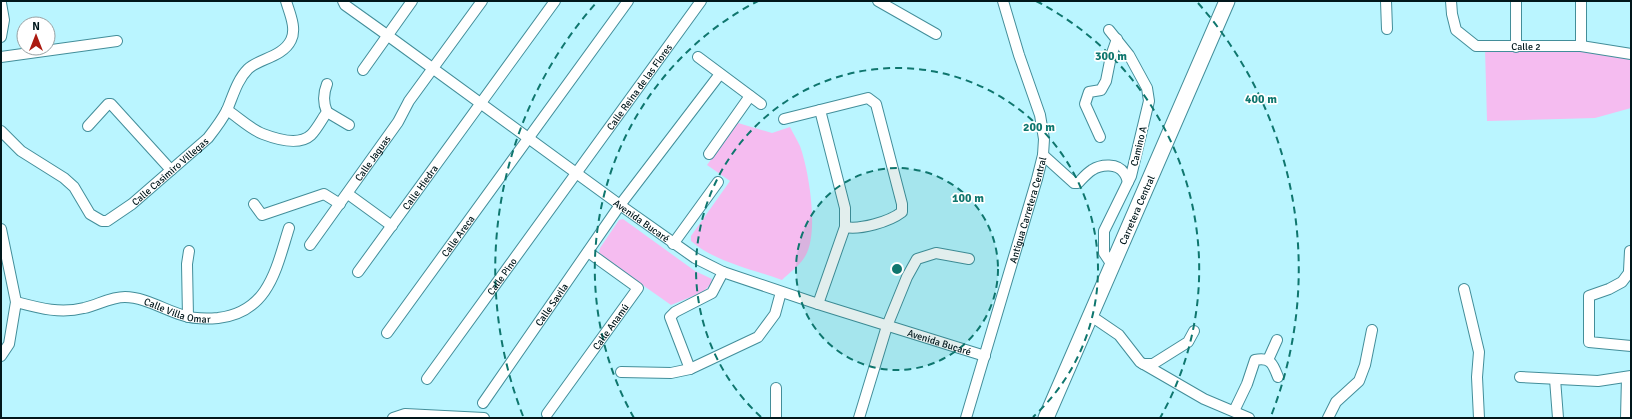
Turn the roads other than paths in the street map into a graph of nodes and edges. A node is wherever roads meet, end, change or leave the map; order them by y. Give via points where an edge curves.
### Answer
1 (286, 1) edge
2 (343, 1) edge
3 (412, 1) edge
4 (482, 1) edge
5 (555, 1) edge
6 (628, 1) edge
7 (701, 1) edge
8 (878, 1) edge
9 (1003, 1) edge
10 (1227, 1) edge
11 (1236, 1) edge
12 (1386, 1) edge
13 (1451, 1) edge
14 (1516, 1) edge
15 (1581, 1) edge
16 (1, 2) edge
17 (1387, 29) dead end
18 (1109, 30) dead end
19 (936, 34) dead end
20 (387, 35) junction
21 (1, 37) edge
22 (1117, 39) junction
23 (117, 42) dead end
24 (1581, 46) junction
25 (1516, 47) junction
26 (1631, 54) edge
27 (1, 57) edge
28 (698, 57) dead end
29 (432, 69) junction
30 (363, 70) dead end
31 (720, 74) junction
32 (326, 84) dead end
33 (750, 96) junction
34 (481, 103) junction
35 (761, 104) dead end
36 (227, 110) junction
37 (820, 110) junction
38 (326, 112) junction
39 (784, 119) dead end
40 (350, 125) dead end
41 (88, 126) dead end
42 (1, 131) edge
43 (1100, 137) dead end
44 (528, 138) junction
45 (709, 154) dead end
46 (1043, 155) junction
47 (172, 170) junction
48 (576, 172) junction
49 (718, 182) dead end
50 (1128, 182) junction
51 (348, 194) junction
52 (254, 204) dead end
53 (340, 204) junction
54 (620, 205) junction
55 (392, 226) junction
56 (845, 227) junction
57 (289, 228) dead end
58 (1, 229) edge
59 (673, 244) junction
60 (310, 246) dead end
61 (189, 251) dead end
62 (1630, 251) edge
63 (588, 252) junction
64 (969, 259) dead end
65 (1112, 266) junction
66 (1630, 270) edge
67 (358, 272) dead end
68 (723, 272) junction
69 (1464, 289) dead end
70 (781, 292) junction
71 (16, 302) junction
72 (818, 304) junction
73 (188, 317) junction
74 (1093, 319) junction
75 (887, 326) junction
76 (1372, 330) dead end
77 (1194, 331) dead end
78 (387, 333) dead end
79 (1277, 340) dead end
80 (1631, 346) edge
81 (1, 356) edge
82 (985, 356) junction
83 (1268, 360) junction
84 (1143, 364) junction
85 (690, 368) junction
86 (621, 372) dead end
87 (1629, 376) edge
88 (1278, 377) dead end
89 (1520, 377) dead end
90 (427, 379) dead end
91 (1555, 379) junction
92 (776, 388) dead end
93 (483, 403) dead end
94 (1234, 411) junction
95 (547, 414) dead end
96 (393, 418) edge
97 (484, 418) edge
98 (776, 418) edge
99 (859, 418) edge
100 (966, 418) edge
101 (1046, 418) edge
102 (1056, 418) edge
103 (1249, 418) edge
104 (1328, 418) edge
105 (1479, 418) edge
106 (1558, 418) edge
107 (1626, 418) edge

1 - 36 street, Calle Casimiro Villegas via 294,32 291,41 274,56 248,68 237,84
2 - 20 street, Avenida Bucaré
3 - 20 street
4 - 29 street, Calle Jaguas
5 - 34 street, Calle Hiedra
6 - 44 street, Calle Areca
7 - 48 street, Calle Reina de las Flores
8 - 19 street
9 - 46 street, Antigua Carretera Central via 1018,55 1040,116 1044,138
10 - 65 highway, Carretera Central
11 - 74 highway, Carretera Central
12 - 17 street
13 - 25 street, Calle 2 via 1456,30 1476,46
14 - 25 street
15 - 24 street
16 - 21 street via 4,20
18 - 22 street, Camino A
20 - 29 street, Avenida Bucaré
20 - 30 street
22 - 43 street via 1106,81 1101,90 1089,92 1085,104
22 - 50 street, Camino A via 1147,88 1149,101
23 - 27 street
24 - 25 street, Calle 2
24 - 26 street, Calle 2
28 - 31 street
29 - 34 street, Avenida Bucaré
29 - 51 street, Calle Jaguas
31 - 33 street
31 - 54 street, Calle Savila
32 - 38 street
33 - 35 street
33 - 45 street
34 - 44 street, Avenida Bucaré
34 - 55 street, Calle Hiedra
36 - 38 street via 262,134 293,141 311,136
36 - 47 street, Calle Casimiro Villegas via 208,138
37 - 39 street
37 - 56 street via 845,208
37 - 56 street via 868,98 876,104 902,204 902,212 893,219 853,228
38 - 40 street
41 - 47 street via 108,104 111,104
42 - 47 street, Calle Casimiro Villegas via 21,151 64,178 74,187 90,214 102,221 107,221 132,204
44 - 48 street, Avenida Bucaré
44 - 78 street, Calle Areca
46 - 50 street via 1074,183 1078,183 1092,170 1103,166 1120,169
46 - 82 street, Antigua Carretera Central
48 - 54 street, Avenida Bucaré
48 - 90 street, Calle Pino
49 - 59 street
50 - 65 street, Camino A via 1104,231 1104,253
51 - 53 street, Calle Jaguas
51 - 55 street
52 - 53 street via 262,215 324,194
53 - 60 street, Calle Jaguas
54 - 59 street, Avenida Bucaré
54 - 63 street, Calle Savila
55 - 67 street, Calle Hiedra
56 - 72 street
57 - 73 street, Calle Villa Omar via 276,270 254,305 230,316 208,319
58 - 71 street
59 - 68 street, Avenida Bucaré
61 - 73 street
62 - 66 street
63 - 93 street, Calle Savila
63 - 95 street, Calle Anamú via 638,288
64 - 75 street via 936,253 917,259 906,277
65 - 74 highway, Carretera Central
66 - 80 street via 1622,282 1589,296 1589,342
68 - 70 street, Avenida Bucaré
68 - 85 street via 712,293 674,312 670,317
69 - 105 street via 1479,352
70 - 72 street, Avenida Bucaré
70 - 85 street via 774,314 758,337
71 - 73 street, Calle Villa Omar via 50,311 70,311 109,299 126,297 142,300
71 - 81 street via 9,344
72 - 75 street, Avenida Bucaré
74 - 84 street via 1119,335
74 - 101 highway, Carretera Central
74 - 102 highway, Carretera Central
75 - 82 street, Avenida Bucaré
75 - 99 street
76 - 104 street via 1359,381 1336,402
77 - 84 street via 1188,342 1153,364
79 - 83 street
82 - 100 street, Antigua Carretera Central
83 - 88 street
83 - 94 street via 1255,360
84 - 94 street via 1204,399
85 - 86 street via 671,373
87 - 91 street via 1598,381
87 - 107 street
89 - 91 street
91 - 106 street
92 - 98 street
94 - 103 street
96 - 97 street via 405,414

